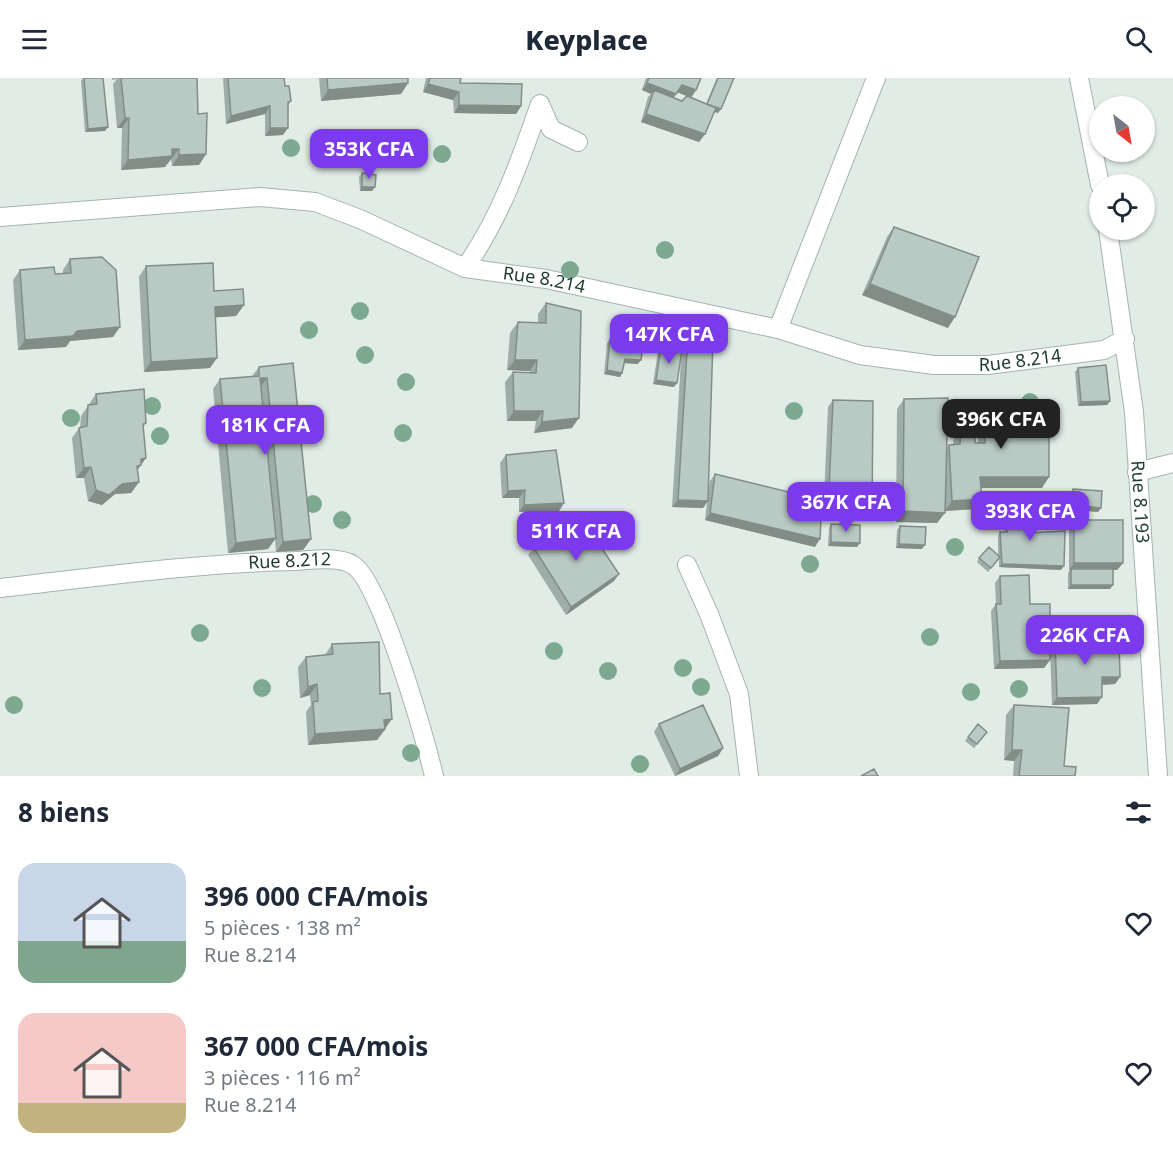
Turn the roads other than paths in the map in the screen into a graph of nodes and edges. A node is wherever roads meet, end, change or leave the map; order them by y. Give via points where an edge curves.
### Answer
1 (876, 78) edge
2 (1079, 78) edge
3 (578, 142) dead end
4 (1098, 174) edge
5 (0, 217) edge
6 (1110, 240) edge
7 (465, 268) junction
8 (778, 329) junction
9 (1125, 339) junction
10 (1173, 463) edge
11 (1137, 472) junction
12 (687, 565) dead end
13 (0, 588) edge
14 (434, 776) edge
15 (749, 776) edge
16 (1158, 776) edge

1 - 8 street
2 - 4 street
3 - 7 street via 552,129 540,104 508,194
5 - 7 street, Rue 8.214 via 260,197 315,202
6 - 9 street, Rue 8.193
7 - 8 street, Rue 8.214 via 546,279
8 - 9 street, Rue 8.214 via 860,355 934,365 1040,360 1104,350
9 - 11 street, Rue 8.193
10 - 11 street
11 - 16 street, Rue 8.193
12 - 15 street via 739,694
13 - 14 street, Rue 8.212 via 234,562 331,560 354,565 373,590 421,720

